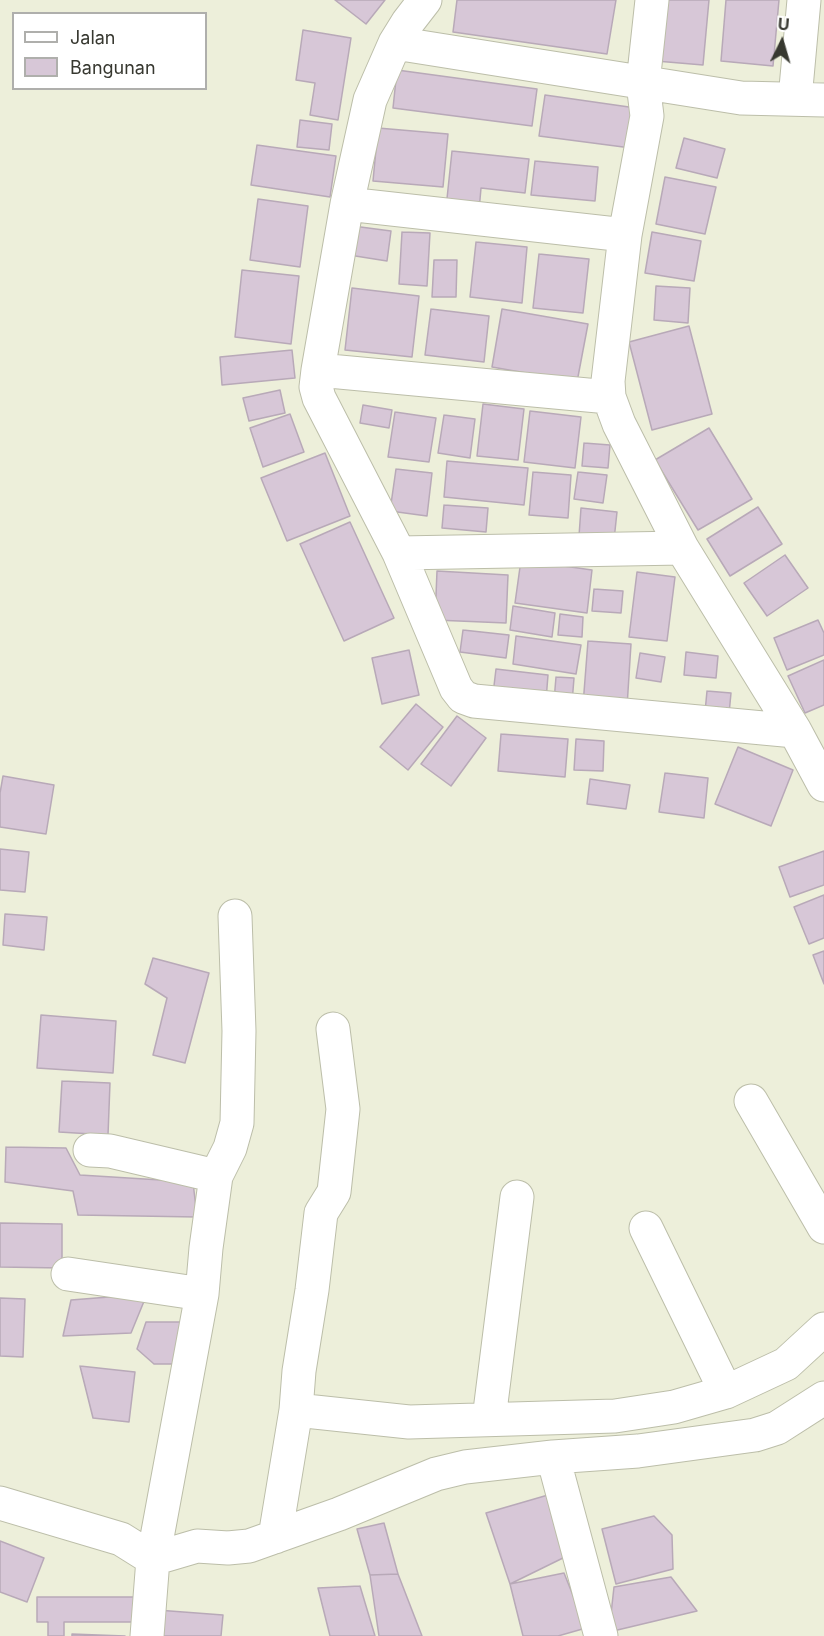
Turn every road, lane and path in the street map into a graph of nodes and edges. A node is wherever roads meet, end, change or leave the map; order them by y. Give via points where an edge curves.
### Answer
1 (425, 0) edge
2 (652, 0) edge
3 (804, 0) edge
4 (395, 43) junction
5 (643, 83) junction
6 (809, 99) edge
7 (347, 204) junction
8 (625, 235) junction
9 (318, 370) junction
10 (609, 397) junction
11 (682, 548) junction
12 (399, 553) junction
13 (795, 731) junction
14 (824, 784) edge
15 (235, 916) dead end
16 (333, 1029) dead end
17 (751, 1101) dead end
18 (90, 1150) dead end
19 (216, 1176) junction
20 (517, 1197) dead end
21 (824, 1227) edge
22 (646, 1228) dead end
23 (68, 1274) dead end
24 (202, 1294) junction
25 (824, 1329) edge
26 (726, 1392) junction
27 (824, 1398) edge
28 (296, 1410) junction
29 (489, 1419) junction
30 (553, 1457) junction
31 (0, 1503) edge
32 (275, 1537) junction
33 (153, 1559) junction
34 (147, 1636) edge
35 (601, 1636) edge

1 - 4 street
2 - 5 street
3 - 6 street
4 - 5 street
4 - 7 street via 370,100
5 - 6 street via 741,98
5 - 8 street via 647,116
7 - 8 street
7 - 9 street
8 - 10 street
9 - 10 street
9 - 12 street via 319,398
10 - 11 street
11 - 12 street
11 - 13 street
12 - 13 street via 463,697
13 - 14 street
15 - 19 street via 237,1123
16 - 28 street via 343,1109 334,1192 321,1214
17 - 21 street
18 - 19 street via 110,1151
19 - 24 street
20 - 29 street
22 - 26 street
23 - 24 street
24 - 33 street
25 - 26 street via 786,1364
26 - 29 street via 674,1407 615,1416
27 - 30 street via 777,1428 755,1435 638,1451
28 - 29 street via 409,1422
28 - 32 street
30 - 32 street via 436,1474
30 - 35 street
31 - 33 street via 122,1539
32 - 33 street via 249,1546 197,1546
33 - 34 street

